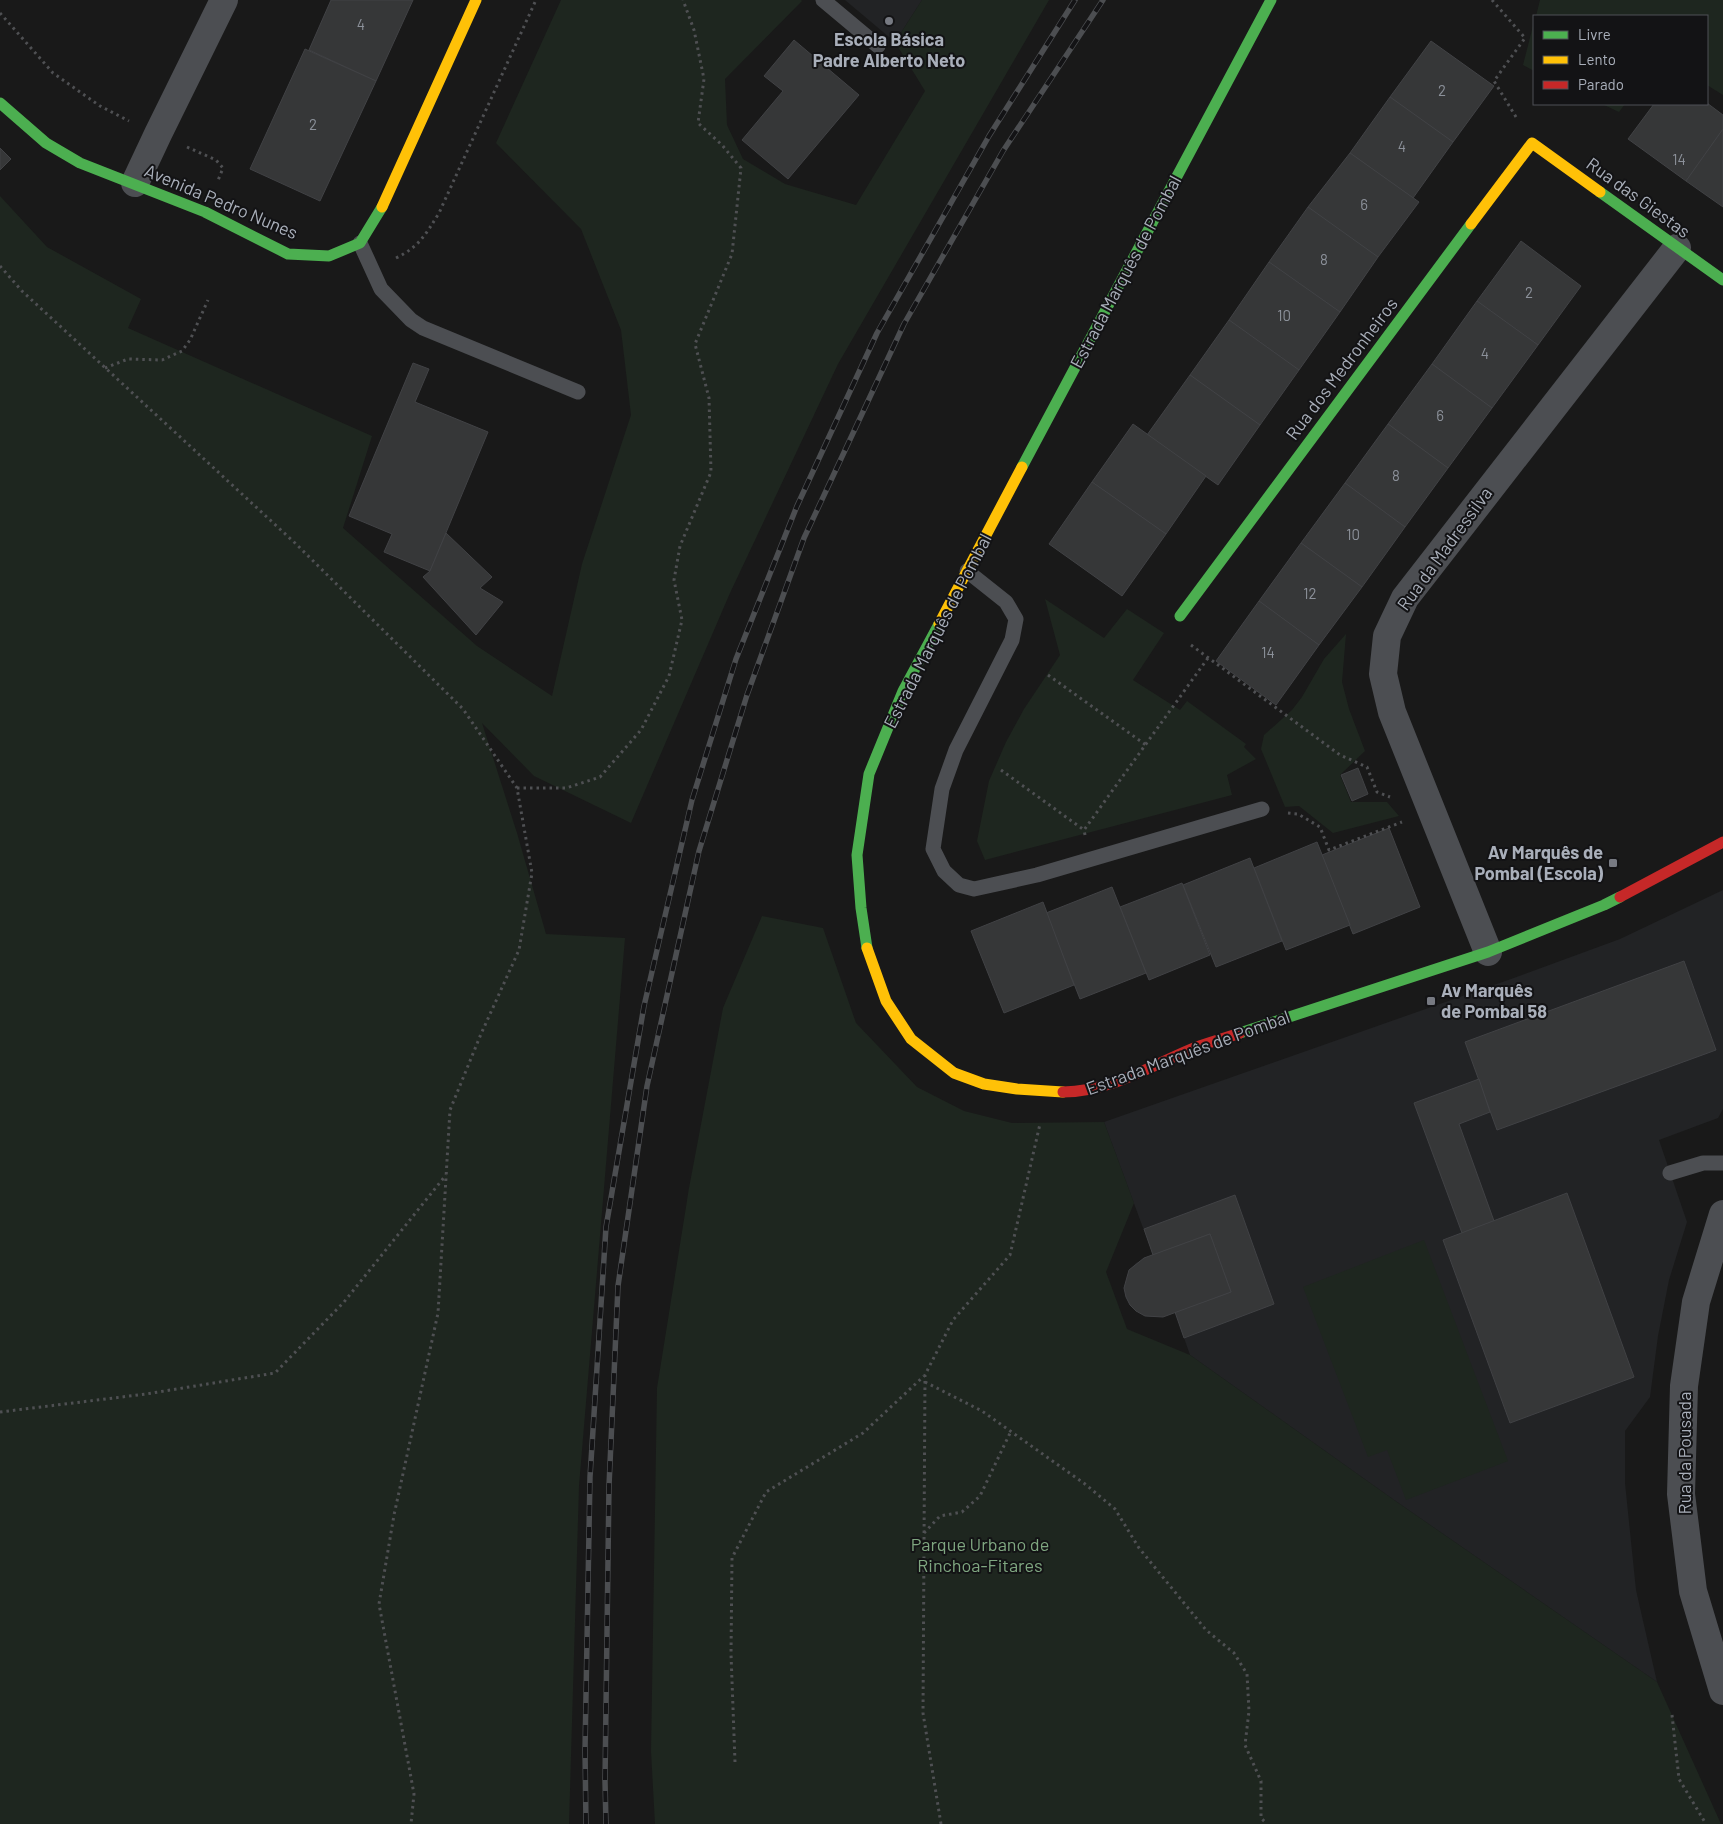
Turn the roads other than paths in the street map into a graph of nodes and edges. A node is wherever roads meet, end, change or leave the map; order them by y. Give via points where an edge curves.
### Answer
1 (224, 0) edge
2 (476, 0) edge
3 (823, 0) edge
4 (1271, 0) edge
5 (878, 46) dead end
6 (0, 104) edge
7 (1532, 143) joint
8 (135, 183) junction
9 (360, 243) junction
10 (1677, 248) junction
11 (1723, 280) edge
12 (578, 392) dead end
13 (967, 570) junction
14 (1180, 616) road end
15 (1262, 809) road end
16 (1723, 834) edge
17 (1723, 842) edge
18 (1710, 852) edge
19 (1488, 952) junction
20 (1723, 1163) edge
21 (1670, 1173) dead end
22 (1723, 1214) edge
23 (1723, 1691) edge

1 - 8 street
2 - 9 street via 380,212
3 - 5 lane
4 - 13 street, Estrada Marquês de Pombal
6 - 8 street, Avenida Pedro Nunes via 46,143 80,163
7 - 10 street, Rua das Giestas
7 - 14 street, Rua dos Medronheiros
8 - 9 street, Avenida Pedro Nunes via 204,212 288,254 329,256
9 - 12 lane via 381,289 411,320 423,328
10 - 11 street, Rua das Giestas
10 - 19 street, Rua da Madressilva via 1404,598 1387,636 1383,674 1424,813
13 - 15 lane via 1006,602 1016,619 1012,640 956,750 942,789 933,849 944,870 959,885 974,889 1037,875
13 - 19 street, Estrada Marquês de Pombal via 903,692 869,774 857,855 868,952 886,1001 911,1040 937,1061 954,1073 984,1084 1048,1092 1079,1092 1102,1087 1192,1049
16 - 18 street, Estrada Marquês de Pombal
17 - 18 street, Estrada Marquês de Pombal
18 - 19 street, Estrada Marquês de Pombal via 1604,905
20 - 21 lane via 1702,1163
22 - 23 street, Rua da Pousada via 1696,1302 1684,1386 1681,1494 1693,1591

